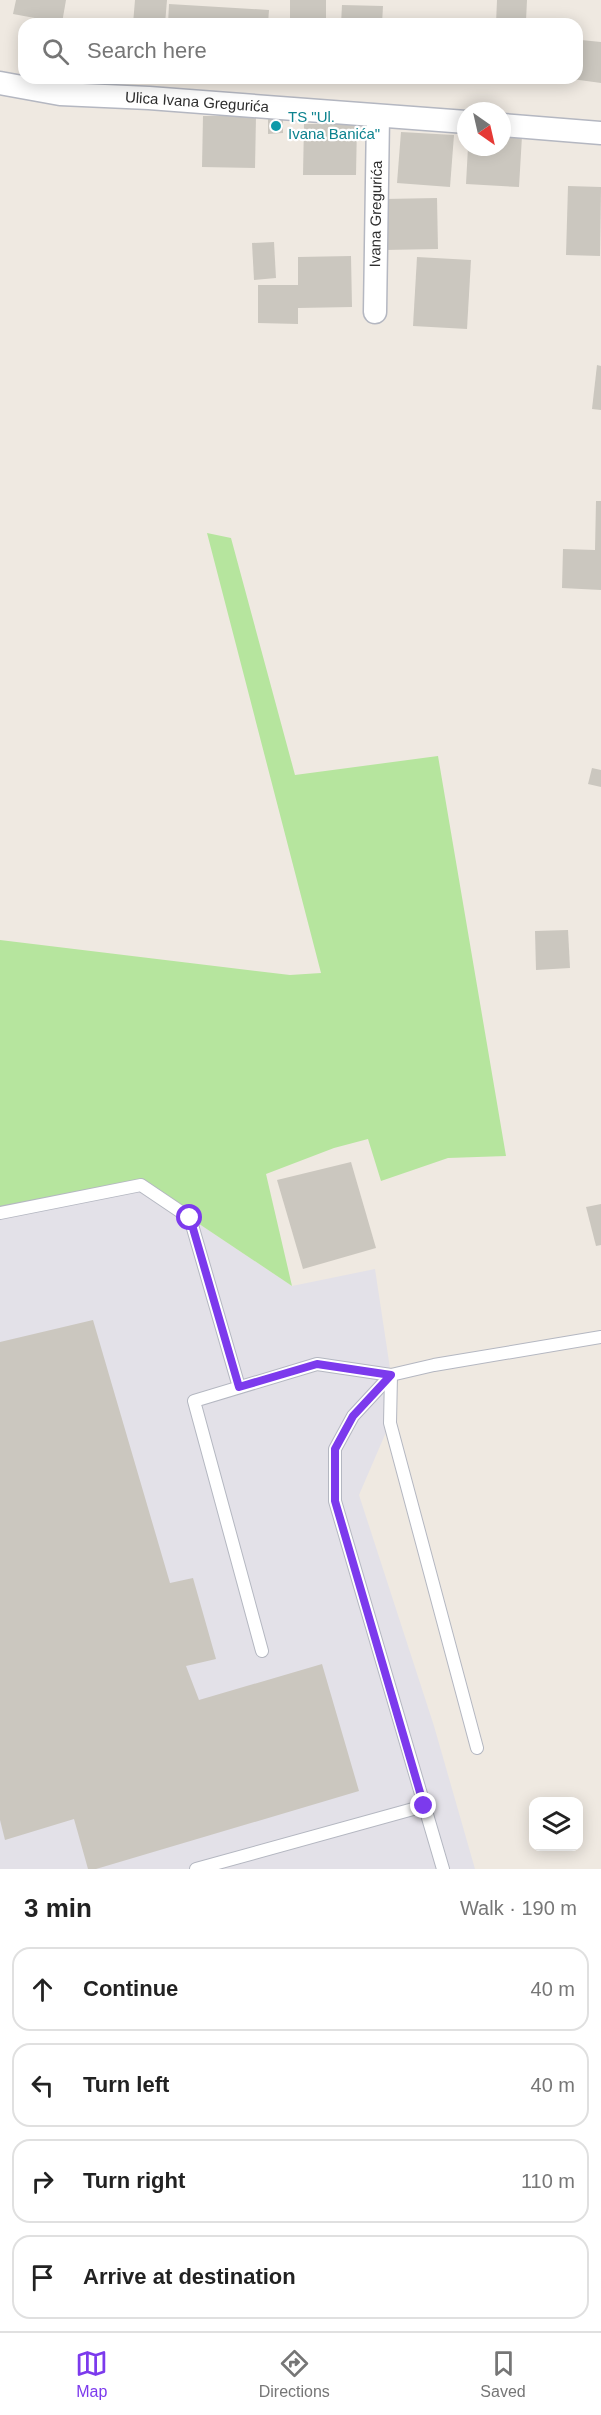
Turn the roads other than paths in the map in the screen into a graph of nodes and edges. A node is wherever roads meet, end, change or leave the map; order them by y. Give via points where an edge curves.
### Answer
1 (0, 83) edge
2 (378, 116) junction
3 (457, 121) edge
4 (511, 126) edge
5 (601, 132) edge
6 (375, 312) dead end
7 (0, 1213) edge
8 (601, 1337) edge
9 (391, 1375) junction
10 (239, 1387) junction
11 (262, 1651) dead end
12 (477, 1748) dead end
13 (424, 1806) junction
14 (196, 1869) edge
15 (443, 1869) edge

1 - 2 street, Ulica Ivana Gregurića via 60,94
2 - 3 street, Ulica Ivana Gregurića
2 - 6 street, Ivana Gregurića
4 - 5 street
7 - 10 lane via 141,1185 190,1218
8 - 9 lane
9 - 10 lane via 317,1364
9 - 12 lane via 390,1424
9 - 13 lane via 353,1416 335,1449 335,1501
10 - 11 lane via 194,1401
13 - 14 lane
13 - 15 lane

